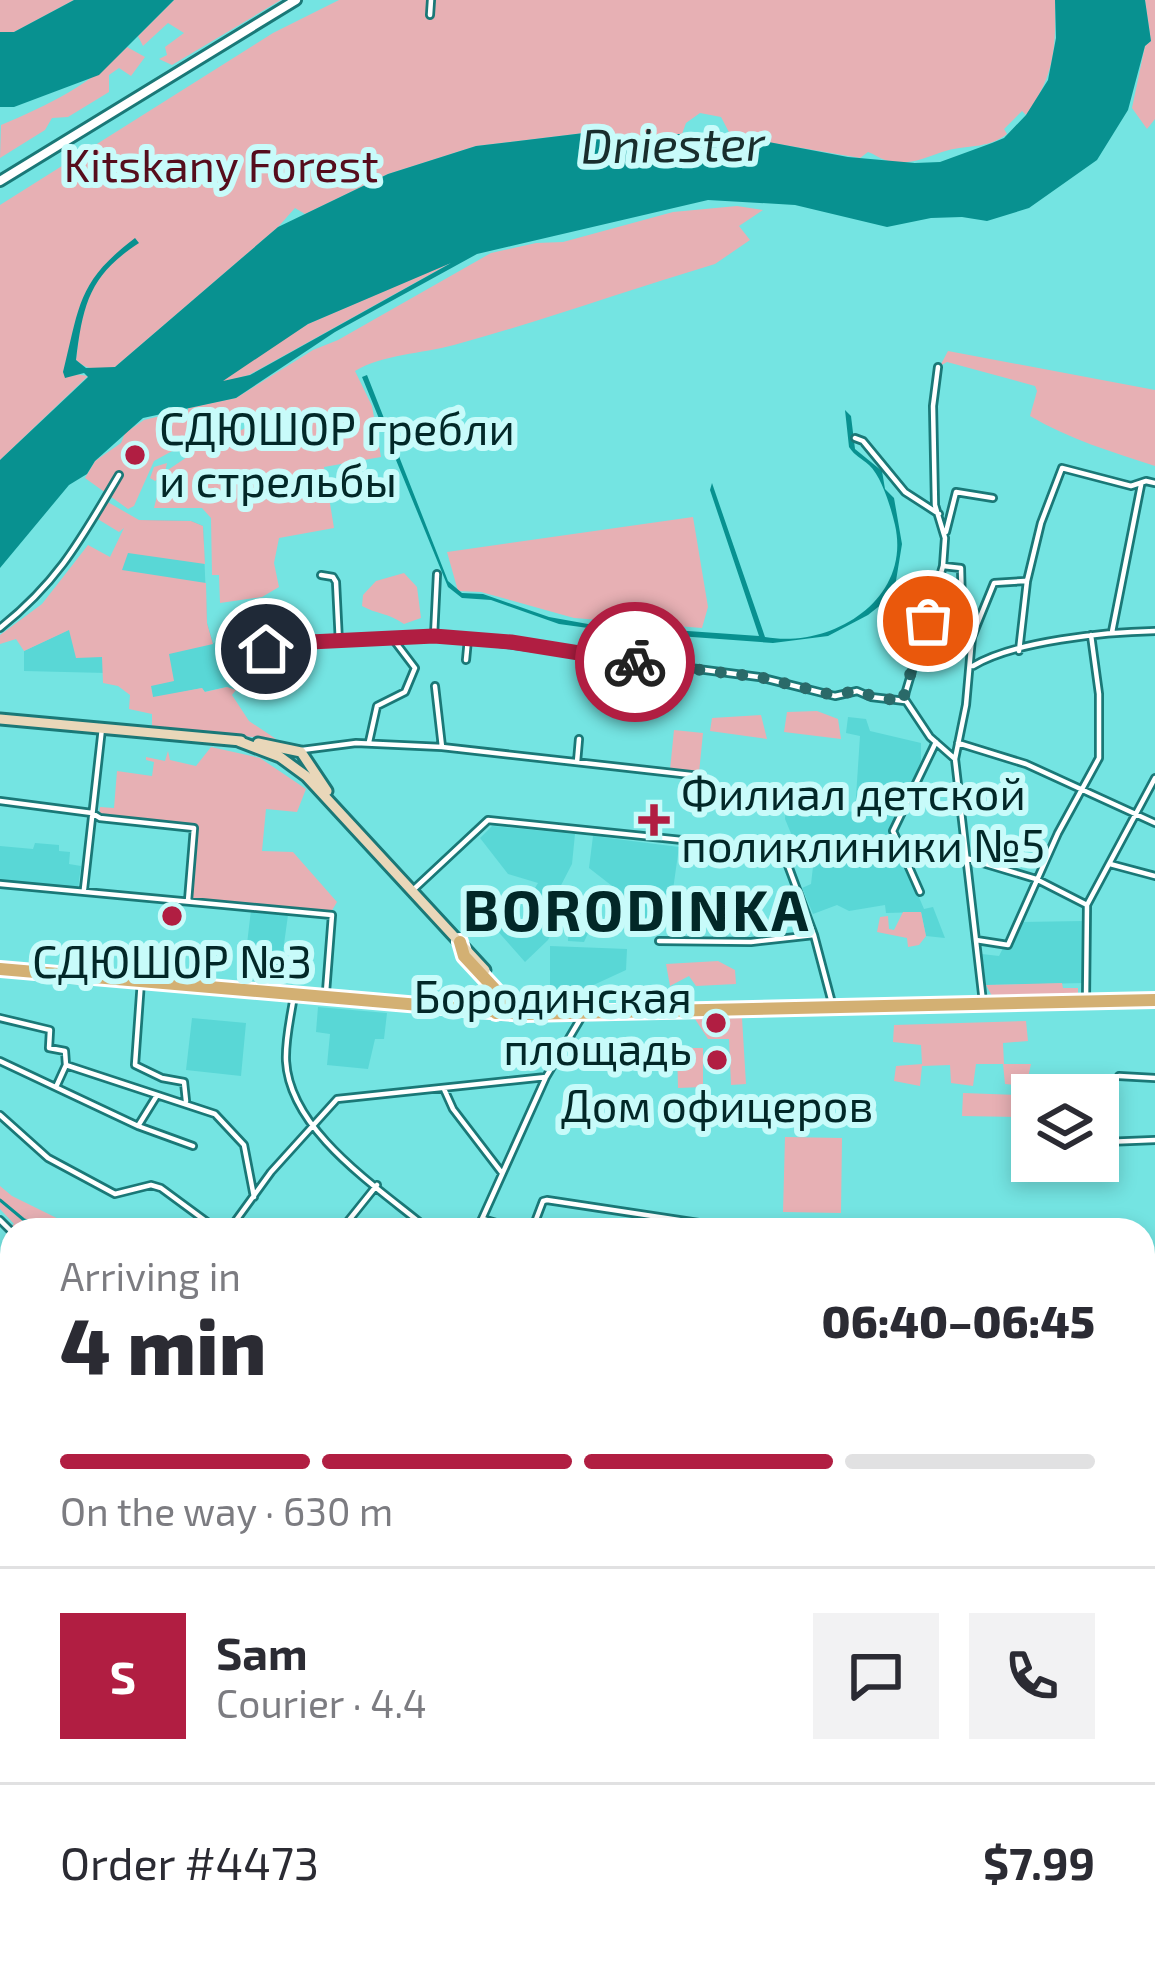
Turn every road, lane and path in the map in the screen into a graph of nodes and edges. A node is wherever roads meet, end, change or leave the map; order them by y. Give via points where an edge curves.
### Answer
1 (296, 0) edge
2 (431, 0) edge
3 (430, 15) dead end
4 (0, 181) edge
5 (938, 367) dead end
6 (854, 438) dead end
7 (118, 476) dead end
8 (1155, 483) edge
9 (1141, 485) junction
10 (993, 498) dead end
11 (939, 514) junction
12 (945, 538) junction
13 (943, 566) junction
14 (436, 574) dead end
15 (322, 575) dead end
16 (1028, 581) junction
17 (0, 628) edge
18 (1155, 631) edge
19 (1112, 632) junction
20 (1091, 634) junction
21 (434, 636) junction
22 (971, 638) junction
23 (393, 639) junction
24 (468, 639) junction
25 (339, 643) junction
26 (1019, 651) junction
27 (241, 658) dead end
28 (466, 660) dead end
29 (970, 671) junction
30 (435, 686) dead end
31 (905, 701) junction
32 (0, 719) edge
33 (102, 728) junction
34 (579, 739) dead end
35 (936, 742) junction
36 (368, 743) junction
37 (958, 743) junction
38 (442, 747) junction
39 (955, 759) junction
40 (574, 761) junction
41 (310, 764) junction
42 (700, 776) dead end
43 (1155, 778) edge
44 (1083, 789) junction
45 (0, 801) edge
46 (92, 813) junction
47 (1136, 817) junction
48 (1155, 823) edge
49 (966, 858) junction
50 (1110, 864) junction
51 (1155, 876) edge
52 (1036, 878) junction
53 (0, 884) edge
54 (413, 890) junction
55 (84, 892) junction
56 (920, 892) dead end
57 (188, 902) junction
58 (1087, 905) junction
59 (814, 935) junction
60 (659, 940) dead end
61 (976, 940) junction
62 (460, 942) junction
63 (0, 969) edge
64 (141, 982) junction
65 (294, 995) junction
66 (508, 995) junction
67 (326, 998) junction
68 (1086, 999) junction
69 (1155, 1000) edge
70 (983, 1003) junction
71 (834, 1008) junction
72 (496, 1013) junction
73 (584, 1013) junction
74 (524, 1014) junction
75 (550, 1014) junction
76 (0, 1018) edge
77 (0, 1061) edge
78 (66, 1065) junction
79 (1119, 1076) dead end
80 (546, 1077) junction
81 (1155, 1078) edge
82 (56, 1088) junction
83 (444, 1090) junction
84 (156, 1096) junction
85 (187, 1103) junction
86 (0, 1115) edge
87 (310, 1125) junction
88 (138, 1126) junction
89 (1155, 1140) edge
90 (1119, 1141) edge
91 (193, 1146) dead end
92 (503, 1175) junction
93 (376, 1184) junction
94 (254, 1197) junction
95 (202, 1218) edge
96 (238, 1218) edge
97 (350, 1218) edge
98 (415, 1218) edge
99 (484, 1218) edge
100 (537, 1218) edge
101 (666, 1218) edge

1 - 4 street
2 - 3 street
5 - 11 street via 932,406
6 - 11 street via 904,492
7 - 17 street via 67,562
8 - 9 street
9 - 16 street via 1062,468
9 - 19 street
10 - 12 street via 956,492
11 - 12 street
12 - 13 street
13 - 22 street via 961,568
13 - 31 street
14 - 21 street
15 - 25 street via 336,582
16 - 22 street via 994,583
16 - 26 street
18 - 19 street
19 - 20 street
20 - 26 street
20 - 44 street via 1100,746
21 - 23 street
21 - 24 street
22 - 29 street
23 - 25 street
23 - 36 street via 415,668 405,692 380,702
24 - 28 street
24 - 31 street
25 - 27 street
26 - 29 street
29 - 37 street
30 - 38 street
31 - 35 street
32 - 33 main road
33 - 41 main road via 238,741
33 - 46 street
34 - 40 street
35 - 39 street
35 - 56 street via 893,831
36 - 38 street
36 - 41 street via 329,746
37 - 39 street
37 - 44 street
38 - 40 street
39 - 49 street
40 - 42 street
41 - 54 main road
43 - 47 street
44 - 47 street
44 - 52 street
45 - 46 street
46 - 55 street
46 - 57 street via 194,828
47 - 48 street
47 - 50 street
49 - 52 street
49 - 61 street
50 - 51 street
50 - 58 street
52 - 58 street
52 - 61 street via 1008,945
53 - 55 street
54 - 59 street via 488,820 769,849 787,860
54 - 62 main road
55 - 57 street
57 - 67 street via 332,915
58 - 68 street
59 - 60 street
59 - 71 street
61 - 70 street
62 - 66 main road
62 - 72 main road via 504,999
63 - 64 main road
64 - 65 main road
64 - 85 street via 136,1065 184,1082
65 - 67 main road
65 - 87 street via 287,1066
66 - 74 main road
66 - 75 main road
67 - 72 main road
68 - 69 main road
68 - 70 main road
70 - 71 main road
71 - 73 main road
72 - 74 main road
73 - 75 main road
73 - 80 street
74 - 75 main road
76 - 78 street via 50,1030 49,1048 64,1051
77 - 82 street
78 - 82 street
78 - 84 street
79 - 81 street
80 - 83 street
80 - 92 street
82 - 88 street
83 - 87 street via 342,1097
83 - 92 street
84 - 85 street
84 - 88 street
85 - 94 street via 215,1114 241,1140
86 - 95 street via 36,1150 116,1194 151,1185
87 - 93 street
87 - 94 street
88 - 91 street
89 - 90 street
92 - 99 street
93 - 97 street
93 - 98 street
94 - 96 street
100 - 101 street via 547,1200

